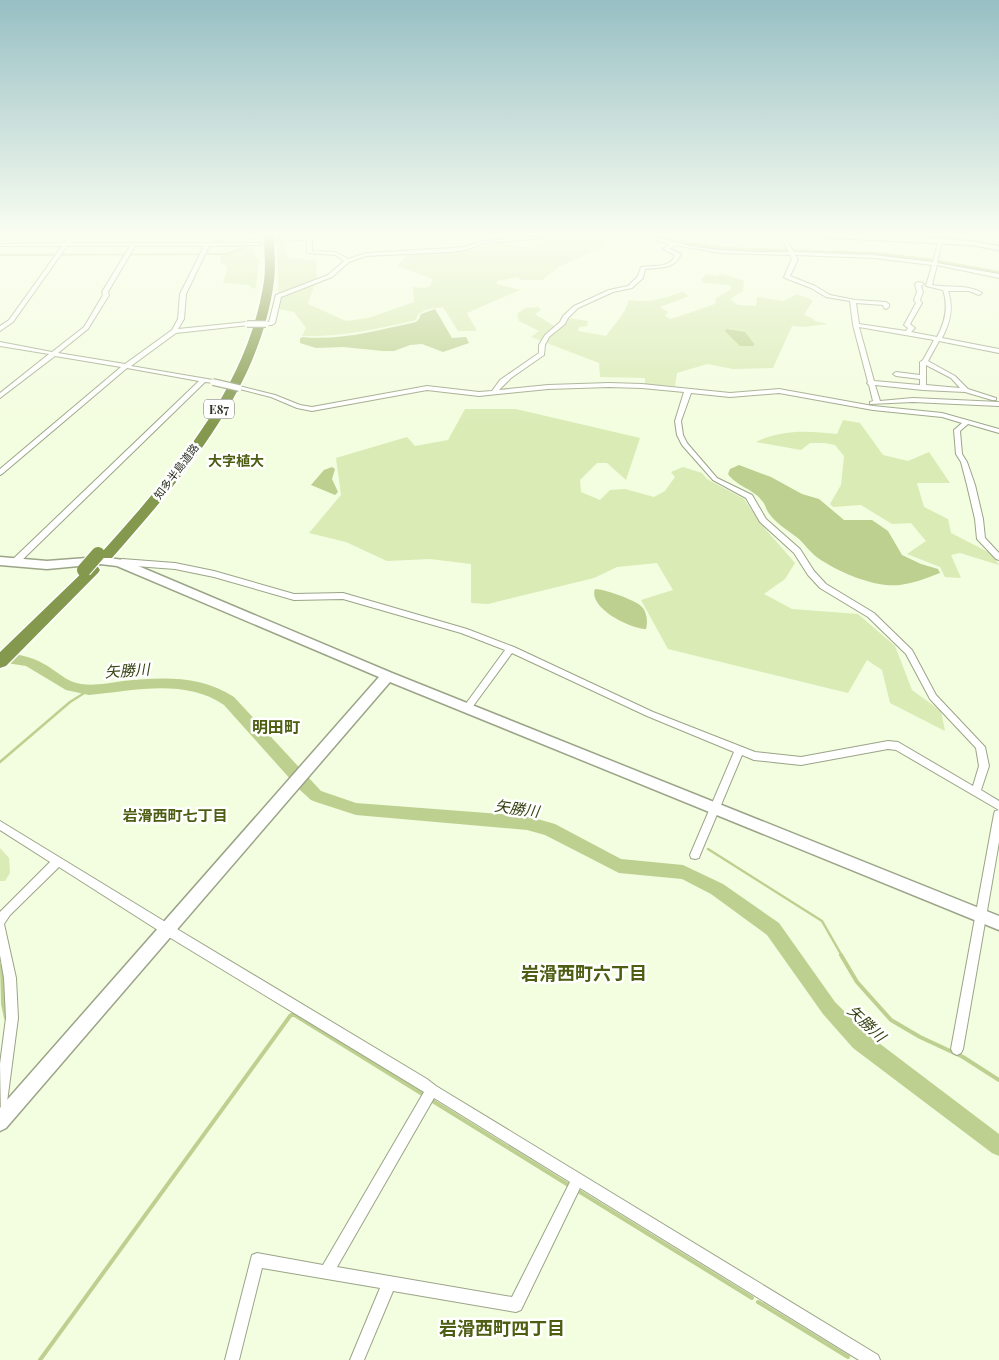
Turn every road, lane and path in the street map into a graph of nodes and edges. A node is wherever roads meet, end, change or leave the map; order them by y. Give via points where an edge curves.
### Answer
1 (27, 298) edge
2 (104, 298) edge
3 (183, 298) edge
4 (266, 298) edge
5 (277, 298) edge
6 (595, 298) edge
7 (847, 298) edge
8 (917, 298) edge
9 (949, 298) edge
10 (853, 301) junction
11 (886, 307) dead end
12 (246, 324) joint
13 (856, 325) junction
14 (0, 329) edge
15 (174, 331) junction
16 (907, 333) junction
17 (938, 339) junction
18 (0, 344) edge
19 (999, 351) edge
20 (52, 354) junction
21 (925, 362) junction
22 (125, 367) junction
23 (896, 374) dead end
24 (922, 377) junction
25 (203, 381) junction
26 (870, 383) junction
27 (239, 388) joint
28 (923, 388) junction
29 (966, 390) junction
30 (688, 391) junction
31 (494, 392) junction
32 (0, 396) edge
33 (999, 402) edge
34 (849, 403) junction
35 (877, 403) junction
36 (967, 422) junction
37 (999, 431) edge
38 (0, 473) edge
39 (999, 557) edge
40 (0, 561) edge
41 (15, 562) junction
42 (122, 562) junction
43 (23, 635) junction
44 (511, 649) junction
45 (0, 651) edge
46 (0, 662) edge
47 (388, 676) junction
48 (468, 707) junction
49 (739, 750) junction
50 (976, 791) junction
51 (999, 806) edge
52 (715, 807) junction
53 (999, 814) edge
54 (0, 825) edge
55 (695, 855) dead end
56 (58, 861) junction
57 (980, 915) junction
58 (0, 921) edge
59 (999, 923) edge
60 (0, 926) edge
61 (168, 930) junction
62 (957, 1049) dead end
63 (432, 1090) junction
64 (3, 1119) edge
65 (578, 1180) junction
66 (326, 1273) junction
67 (389, 1283) junction
68 (856, 1355) edge
69 (232, 1360) edge
70 (357, 1360) edge
71 (873, 1360) edge

1 - 14 street via 11,321
2 - 20 street via 89,325
3 - 15 street via 181,319
4 - 43 highway, 知多半島道路 / E87 via 254,339 236,380 189,456 164,489
5 - 12 street, bridge via 272,323
6 - 31 street via 576,307 547,336 542,344 542,354 498,385
7 - 10 street
8 - 16 street via 919,303 907,324 912,328
9 - 17 street via 948,324
10 - 11 street via 886,304
10 - 13 street
12 - 15 street
13 - 16 street
13 - 26 street
15 - 22 street
16 - 17 street
17 - 19 street
17 - 21 street
18 - 20 street
20 - 22 street
20 - 32 street
21 - 24 street
21 - 29 street via 953,377
22 - 25 street
22 - 38 street
23 - 24 street
24 - 28 street
25 - 27 street, bridge
25 - 41 street
26 - 28 street
26 - 35 street
27 - 31 street via 312,408 427,388 480,394
28 - 29 street
29 - 33 street
30 - 31 street via 609,385
30 - 34 street via 730,395 779,391
30 - 50 street via 678,421 684,444 714,479 749,497 763,520 797,551 823,586 871,615 909,652 933,697 980,747 984,766
33 - 35 street via 913,400
34 - 35 street
34 - 36 street via 942,415
36 - 37 street
36 - 39 street via 957,430 959,454 971,485 981,539
40 - 41 street
41 - 42 street via 48,565
42 - 44 street via 166,565 231,577 294,597 343,596 464,631
42 - 47 street
43 - 45 highway, 知多半島道路 / E87
43 - 46 highway, 知多半島道路 / E87
44 - 48 street
44 - 49 street via 650,714
47 - 48 street
47 - 61 street
48 - 52 street
49 - 50 street via 767,758 801,761 881,746 898,746
49 - 52 street
50 - 51 street
52 - 55 street
52 - 57 street
53 - 57 street
54 - 56 street
56 - 58 street
56 - 61 street
57 - 59 street
57 - 62 street
60 - 64 street via 10,978 12,1018 1,1102
61 - 63 street
61 - 64 street
63 - 65 street
63 - 66 street
65 - 67 street via 516,1305
65 - 68 street
66 - 67 street
66 - 69 street via 257,1260
67 - 70 street
68 - 71 street

